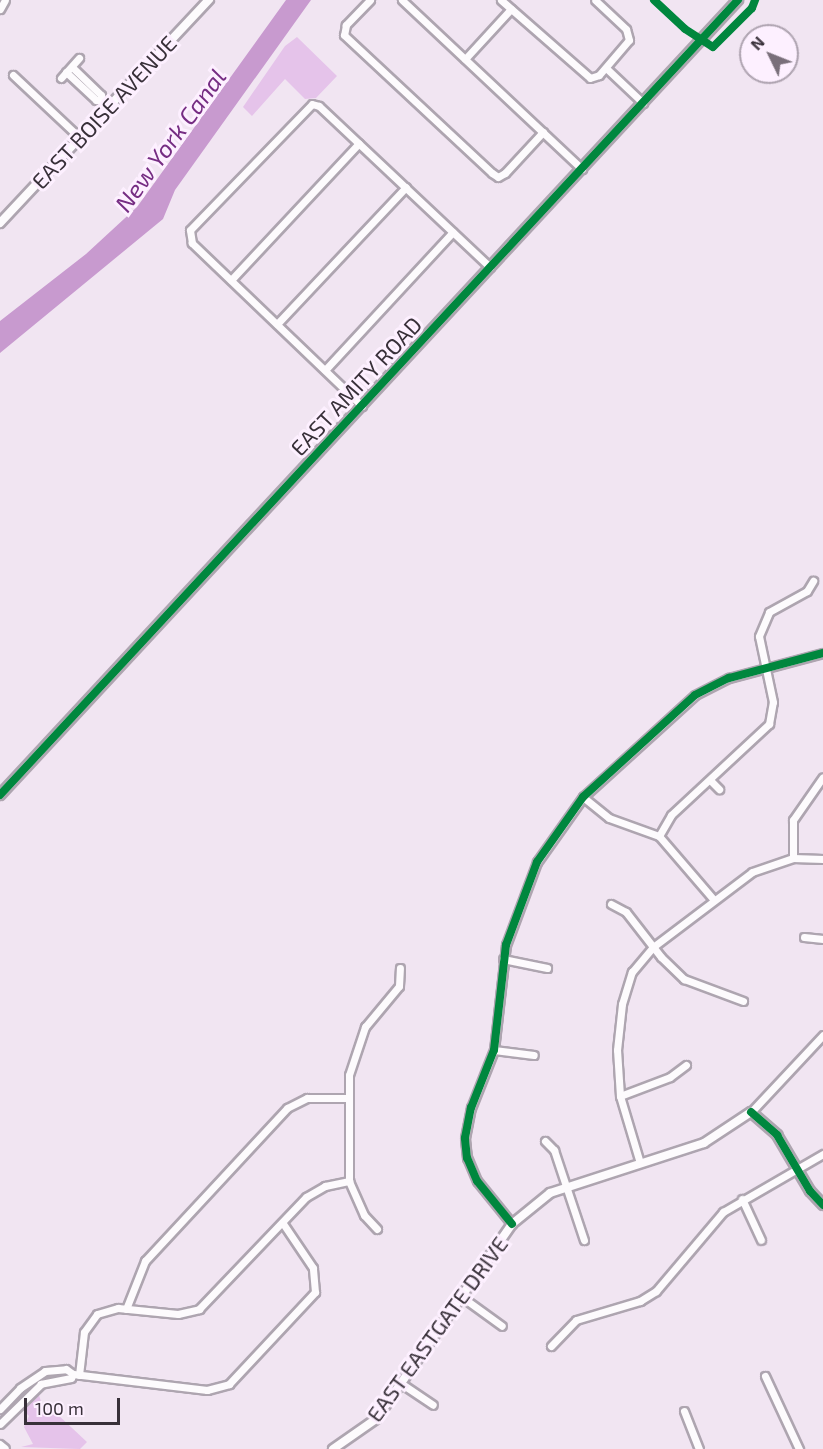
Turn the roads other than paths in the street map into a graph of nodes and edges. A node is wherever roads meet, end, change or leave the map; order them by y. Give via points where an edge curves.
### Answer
1 (5, 0) edge
2 (209, 0) edge
3 (370, 0) edge
4 (402, 0) edge
5 (501, 0) edge
6 (595, 0) edge
7 (738, 0) edge
8 (0, 9) edge
9 (511, 9) junction
10 (79, 58) dead end
11 (465, 59) junction
12 (606, 68) junction
13 (13, 75) dead end
14 (643, 104) junction
15 (109, 107) junction
16 (543, 132) junction
17 (80, 138) junction
18 (359, 143) junction
19 (582, 169) junction
20 (406, 187) junction
21 (0, 223) edge
22 (453, 232) junction
23 (490, 267) junction
24 (231, 280) junction
25 (277, 324) junction
26 (325, 370) junction
27 (362, 405) junction
28 (813, 581) dead end
29 (823, 652) edge
30 (765, 668) junction
31 (823, 777) edge
32 (710, 780) junction
33 (719, 789) dead end
34 (0, 795) edge
35 (583, 797) junction
36 (658, 836) junction
37 (793, 858) junction
38 (823, 859) edge
39 (714, 900) junction
40 (610, 904) dead end
41 (804, 937) dead end
42 (823, 939) edge
43 (653, 947) junction
44 (503, 959) junction
45 (400, 968) dead end
46 (547, 968) dead end
47 (744, 1001) dead end
48 (823, 1035) edge
49 (494, 1050) junction
50 (534, 1055) dead end
51 (686, 1065) dead end
52 (620, 1096) junction
53 (348, 1098) junction
54 (751, 1112) junction
55 (545, 1141) dead end
56 (823, 1154) edge
57 (640, 1163) junction
58 (799, 1171) junction
59 (349, 1181) junction
60 (567, 1186) junction
61 (742, 1199) junction
62 (823, 1205) edge
63 (282, 1222) junction
64 (512, 1224) junction
65 (376, 1229) dead end
66 (584, 1240) dead end
67 (761, 1240) dead end
68 (462, 1297) junction
69 (126, 1309) junction
70 (502, 1326) dead end
71 (551, 1346) dead end
72 (76, 1374) junction
73 (765, 1377) dead end
74 (402, 1384) junction
75 (433, 1405) dead end
76 (0, 1409) edge
77 (684, 1410) dead end
78 (0, 1424) edge
79 (0, 1445) edge
80 (348, 1446) edge
81 (5, 1449) edge
82 (333, 1449) edge
83 (699, 1449) edge
84 (799, 1449) edge

1 - 8 street
2 - 15 street, EAST BOISE AVENUE
3 - 16 street via 343,32 498,177
4 - 11 street
5 - 9 street
6 - 12 street via 630,35 627,45
7 - 14 street, EAST AMITY ROAD
9 - 11 street
9 - 12 street via 590,78
10 - 15 street via 66,72
11 - 16 street
12 - 14 street
13 - 17 street
14 - 19 street, EAST AMITY ROAD
15 - 17 street, EAST BOISE AVENUE
16 - 19 street
17 - 21 street, EAST BOISE AVENUE
18 - 20 street
18 - 24 street
18 - 24 street via 312,104 190,230 189,237
19 - 23 street, EAST AMITY ROAD
20 - 22 street
20 - 25 street
22 - 23 street
22 - 26 street
23 - 27 street, EAST AMITY ROAD
24 - 25 street
25 - 26 street
26 - 27 street
27 - 34 street, EAST AMITY ROAD
28 - 30 street via 807,591 774,607 765,618 759,636
29 - 30 street
30 - 32 street via 773,702 769,724
30 - 35 street via 729,678 695,695
31 - 37 street via 793,820
32 - 33 street
32 - 36 street via 671,815
35 - 36 street via 609,818
35 - 44 street via 537,862 519,902
36 - 39 street
37 - 38 street
37 - 39 street via 752,872
39 - 43 street
40 - 43 street via 626,912
41 - 42 street
43 - 47 street via 684,979
43 - 52 street via 642,957 625,986 617,1050
44 - 46 street
44 - 49 street
45 - 53 street via 399,986 374,1014 357,1042 350,1066
48 - 54 street, EAST EASTGATE DRIVE
49 - 50 street
49 - 64 street via 466,1123 467,1158 477,1181
51 - 52 street via 670,1077
52 - 57 street
53 - 59 street
53 - 69 street via 307,1098 287,1108 145,1261
54 - 57 street, EAST EASTGATE DRIVE via 704,1143
54 - 58 street via 777,1135
55 - 60 street via 554,1150
56 - 58 street
57 - 60 street, EAST EASTGATE DRIVE
58 - 61 street
58 - 62 street
59 - 63 street via 312,1192
59 - 65 street via 364,1215
60 - 64 street, EAST EASTGATE DRIVE via 535,1202
60 - 66 street
61 - 67 street
61 - 71 street via 695,1241 656,1292 592,1318 576,1320
63 - 69 street via 199,1309 178,1314
63 - 72 street via 312,1268 315,1292 229,1384 207,1390
64 - 68 street, EAST EASTGATE DRIVE
68 - 70 street
68 - 74 street, EAST EASTGATE DRIVE
69 - 72 street via 111,1308 91,1319 84,1332
72 - 76 street via 66,1369 45,1371
72 - 78 street via 41,1384
73 - 84 street
74 - 75 street
74 - 80 street, EAST EASTGATE DRIVE via 376,1419
77 - 83 street
79 - 81 street
80 - 82 street, EAST EASTGATE DRIVE

